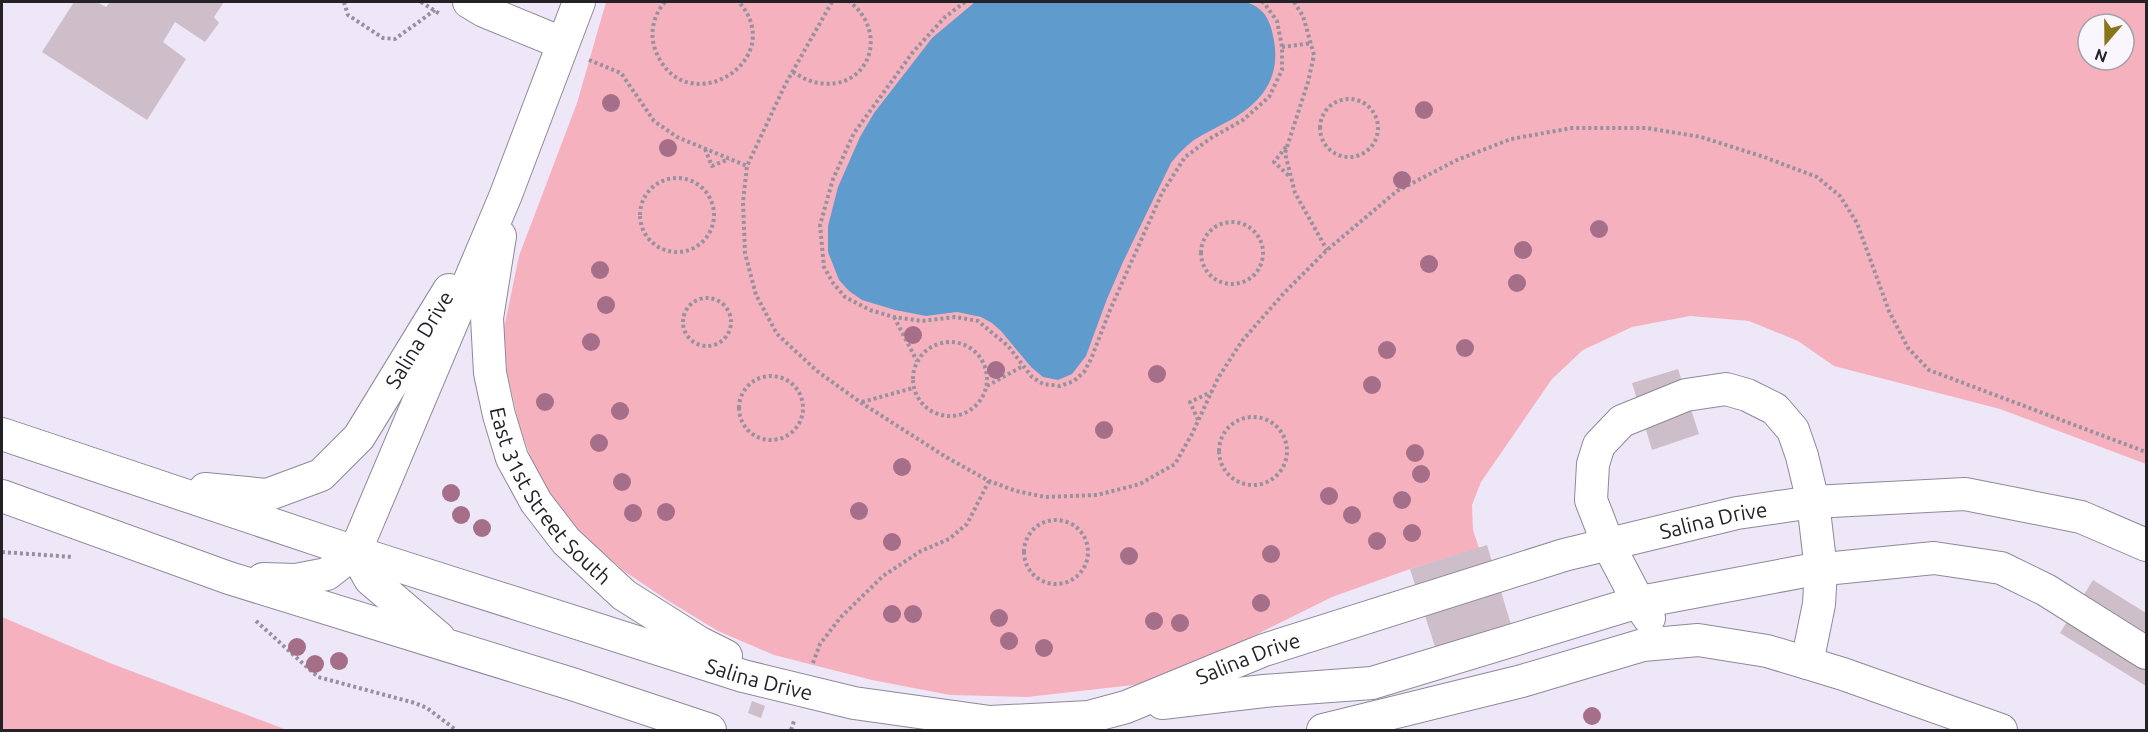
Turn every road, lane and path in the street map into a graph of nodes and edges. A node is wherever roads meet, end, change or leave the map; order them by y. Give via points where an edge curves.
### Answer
1 (344, 2) edge
2 (469, 2) edge
3 (579, 2) edge
4 (665, 2) edge
5 (739, 2) edge
6 (832, 2) edge
7 (850, 2) edge
8 (964, 2) edge
9 (1262, 2) edge
10 (1294, 2) edge
11 (435, 10) dead end
12 (562, 43) junction
13 (1312, 43) junction
14 (1281, 47) junction
15 (792, 72) junction
16 (1375, 113) joint
17 (1287, 146) junction
18 (705, 148) dead end
19 (730, 159) dead end
20 (1290, 176) junction
21 (710, 196) joint
22 (505, 197) junction
23 (1260, 239) joint
24 (1327, 250) junction
25 (726, 307) joint
26 (894, 317) junction
27 (917, 361) junction
28 (1023, 366) junction
29 (987, 387) junction
30 (797, 388) joint
31 (913, 388) junction
32 (1212, 392) junction
33 (860, 402) junction
34 (1198, 420) junction
35 (1280, 431) joint
36 (2, 434) edge
37 (2146, 452) edge
38 (988, 481) junction
39 (147, 483) junction
40 (2, 496) edge
41 (1813, 502) junction
42 (1082, 532) joint
43 (1608, 544) junction
44 (2146, 545) edge
45 (2, 552) edge
46 (355, 552) junction
47 (77, 557) dead end
48 (1821, 570) junction
49 (229, 578) junction
50 (1639, 603) junction
51 (250, 615) dead end
52 (1667, 643) junction
53 (448, 646) junction
54 (2146, 653) edge
55 (1807, 663) junction
56 (796, 689) junction
57 (1126, 707) junction
58 (456, 730) edge
59 (710, 730) edge
60 (792, 730) edge
61 (1323, 730) edge
62 (2001, 730) edge

1 - 11 path via 348,15 383,38 395,39
2 - 12 street
3 - 12 street, East 31st Street South
4 - 5 path via 653,25 652,42 658,58 669,72 699,84 715,83 729,76 749,52 751,22
6 - 15 path
7 - 15 path via 868,21 871,35 866,62 851,77 831,84
8 - 26 path via 913,52 855,134 833,179 820,225 824,267 833,283 845,297
9 - 14 path via 1276,21
10 - 13 path via 1303,15
12 - 22 street, East 31st Street South
13 - 14 path
13 - 17 path via 1314,55 1308,81
14 - 28 path via 1282,70 1269,97 1243,120 1185,157 1162,193 1084,372 1059,386 1043,384
15 - 33 path via 747,165 743,202 745,253 756,295 777,334 817,371
16 - 16 path via 1378,133 1368,151 1359,156 1339,156 1324,145 1321,118 1332,104 1359,101
17 - 20 path
17 - 20 path via 1274,162
18 - 19 path via 712,166
20 - 24 path via 1295,193
21 - 21 path via 715,221 702,244 678,253 654,246 646,237 641,226 642,203 656,184 667,179 690,180
22 - 39 street, Salina Drive via 359,437 321,475 267,495
22 - 46 street, East 31st Street South
22 - 56 street, East 31st Street South via 487,318 490,373 512,458 536,502 566,541 624,595 700,643
23 - 23 path via 1263,260 1251,278 1231,284 1220,282 1206,270 1201,251 1203,241 1216,227 1244,224
24 - 32 path via 1242,341
24 - 37 path via 1397,191 1457,160 1511,139 1572,128 1647,128 1701,137 1817,177 1840,196 1857,223 1888,311 1908,348 1929,370
25 - 25 path via 730,329 721,342 699,346 686,336 682,320 689,305 705,298
26 - 27 path
26 - 28 path via 978,321 1008,346
27 - 29 path via 929,347 940,343 963,344 983,361
27 - 31 path
28 - 29 path
29 - 31 path via 973,409 948,417 926,408
30 - 30 path via 804,407 803,417 791,434 772,441 751,435 739,416 742,393 748,384 769,375
31 - 33 path
32 - 34 path
32 - 34 path via 1190,402
33 - 38 path
34 - 38 path via 1175,464 1140,484 1097,495 1045,497
35 - 35 path via 1287,451 1281,471 1273,479 1263,484 1242,484 1224,469 1219,458 1222,435 1240,419 1264,419
36 - 39 street, Salina Drive
38 - 56 path via 967,524 949,539 921,551 883,576 840,618 819,644
39 - 46 street, Salina Drive
40 - 49 street
41 - 43 street, Salina Drive via 1737,513
41 - 43 street via 1793,430 1775,409 1726,389 1686,395 1622,421 1599,445 1593,464 1591,500
41 - 44 street, Salina Drive via 1965,494 2081,517
41 - 48 street
42 - 42 path via 1089,551 1083,571 1057,585 1036,579 1024,560 1023,549 1033,528 1054,519
43 - 50 street
43 - 57 street, Salina Drive via 1264,650
45 - 47 path
46 - 49 street, East 31st Street South via 327,574 296,580
46 - 53 street via 370,579
46 - 56 street, Salina Drive via 742,676
48 - 50 street
48 - 54 street via 1934,558 2001,568 2046,590
48 - 55 street via 1819,604
49 - 53 street
50 - 52 street
50 - 57 street via 1372,683
51 - 58 path via 318,677 415,703
52 - 55 street via 1698,640 1767,651
52 - 61 street via 1643,645 1522,681
53 - 59 street
55 - 62 street
56 - 57 street, Salina Drive via 854,703 990,722 1089,717
56 - 60 path

